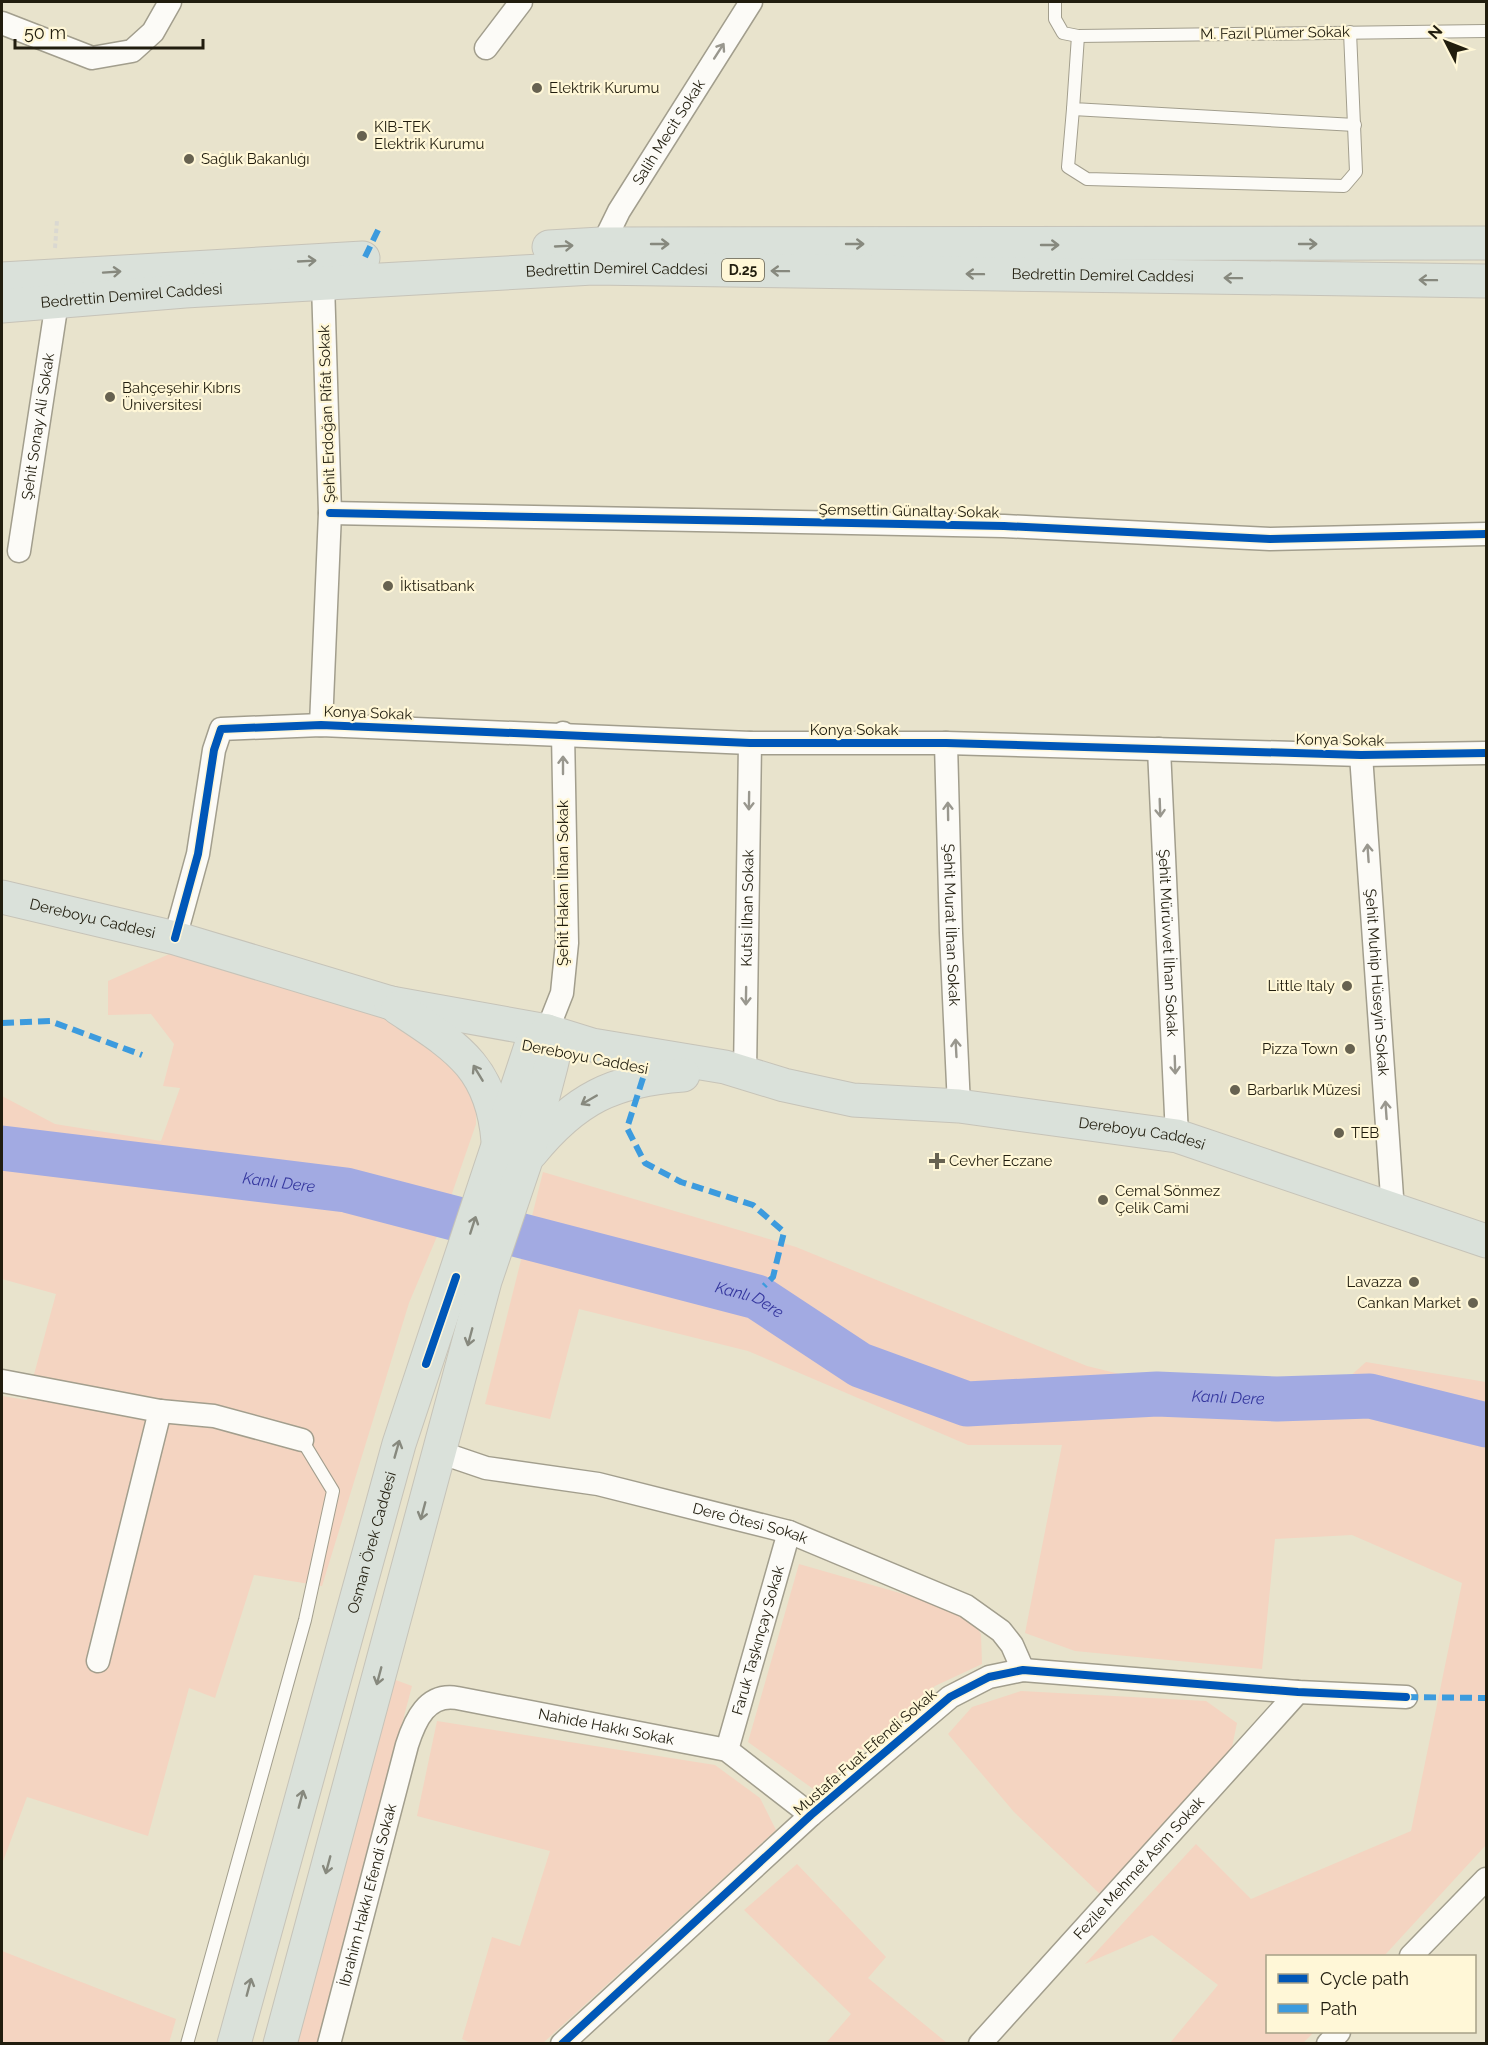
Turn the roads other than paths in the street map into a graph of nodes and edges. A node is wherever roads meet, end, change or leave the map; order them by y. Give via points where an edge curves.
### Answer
1 (170, 2) edge
2 (521, 2) edge
3 (751, 2) edge
4 (1055, 2) edge
5 (2, 23) edge
6 (1486, 31) edge
7 (1350, 32) junction
8 (1078, 36) junction
9 (486, 48) dead end
10 (1074, 109) junction
11 (1355, 125) junction
12 (1486, 243) edge
13 (597, 256) junction
14 (2, 279) edge
15 (1486, 281) edge
16 (323, 283) junction
17 (57, 302) junction
18 (2, 306) edge
19 (330, 513) junction
20 (1486, 534) edge
21 (19, 551) dead end
22 (321, 725) junction
23 (563, 733) junction
24 (750, 743) junction
25 (946, 743) junction
26 (1158, 749) junction
27 (1486, 753) edge
28 (1361, 755) junction
29 (2, 897) edge
30 (175, 938) junction
31 (391, 1003) junction
32 (544, 1043) junction
33 (744, 1073) junction
34 (683, 1075) junction
35 (784, 1085) junction
36 (959, 1106) junction
37 (1177, 1136) junction
38 (508, 1168) junction
39 (1392, 1210) junction
40 (1486, 1241) edge
41 (471, 1279) junction
42 (2, 1381) edge
43 (160, 1411) junction
44 (302, 1440) joint
45 (440, 1452) junction
46 (789, 1532) junction
47 (98, 1661) dead end
48 (1023, 1670) junction
49 (1298, 1692) junction
50 (1406, 1697) dead end
51 (407, 1745) joint
52 (728, 1750) junction
53 (812, 1815) junction
54 (1486, 1879) edge
55 (1412, 1955) edge
56 (187, 2043) edge
57 (234, 2043) edge
58 (280, 2043) edge
59 (329, 2043) edge
60 (562, 2043) edge
61 (980, 2043) edge

1 - 5 street via 153,32 132,51 92,58
2 - 9 street
13 -> 3 street, Salih Mecit Sokak via 619,211
4 - 8 lane, M. Fazıl Plümer Sokak via 1054,19 1063,33
6 - 7 lane, M. Fazıl Plümer Sokak
7 - 8 lane, M. Fazıl Plümer Sokak
7 - 11 lane
8 - 10 lane
10 - 11 lane
10 - 11 lane via 1068,167 1087,179 1344,186 1356,172
13 -> 12 main road, Bedrettin Demirel Caddesi / D.25
14 -> 13 main road, Bedrettin Demirel Caddesi / D.25
15 -> 13 main road, Bedrettin Demirel Caddesi / D.25
13 - 16 main road, Bedrettin Demirel Caddesi / D.25
16 - 17 main road, Bedrettin Demirel Caddesi / D.25
16 - 19 street, Şehit Erdoğan Rifat Sokak
17 - 18 main road, Bedrettin Demirel Caddesi / D.25
17 - 21 street, Şehit Sonay Ali Sokak
19 - 20 street, Şemsettin Günaltay Sokak via 1004,526 1270,538
19 - 22 street, Şehit Erdoğan Rifat Sokak
22 - 23 street, Konya Sokak
22 - 30 street, Konya Sokak via 221,729 214,750 198,854
23 - 24 street, Konya Sokak
32 -> 23 street, Şehit Hakan İlhan Sokak via 562,993 567,943
24 - 25 street, Konya Sokak
24 -> 33 street, Kutsi İlhan Sokak
25 - 26 street, Konya Sokak
36 -> 25 street, Şehit Murat İlhan Sokak
26 - 28 street, Konya Sokak
26 -> 37 street, Şehit Mürüvvet İlhan Sokak
27 - 28 street, Konya Sokak
39 -> 28 street, Şehit Muhip Hüseyin Sokak
29 - 30 main road, Dereboyu Caddesi
30 - 31 main road, Dereboyu Caddesi
31 - 32 main road, Dereboyu Caddesi
38 -> 31 main road via 493,1104 470,1061
32 - 33 main road, Dereboyu Caddesi via 592,1045
32 - 34 main road, Dereboyu Caddesi
32 - 38 main road, Osman Örek Caddesi
33 - 35 main road, Dereboyu Caddesi
34 - 35 main road, Dereboyu Caddesi via 728,1085
34 -> 38 main road via 643,1078 602,1093 567,1114
35 - 36 main road, Dereboyu Caddesi via 853,1100
36 - 37 main road, Dereboyu Caddesi
37 - 39 main road, Dereboyu Caddesi
38 - 41 main road, Osman Örek Caddesi
39 - 40 main road, Dereboyu Caddesi
41 -> 45 main road, Osman Örek Caddesi
57 -> 41 main road, Osman Örek Caddesi via 399,1444
42 - 43 street
43 - 44 street via 214,1416
43 - 47 street
44 - 56 lane via 333,1491 305,1620
45 - 46 street, Dere Ötesi Sokak via 495,1470 598,1484
45 -> 58 main road, Osman Örek Caddesi
46 - 48 street, Dere Ötesi Sokak via 966,1606 1001,1631
46 - 52 street, Faruk Taşkınçay Sokak
48 - 49 street, Mustafa Fuat Efendi Sokak
48 - 53 street, Mustafa Fuat Efendi Sokak via 989,1677 950,1697
49 - 50 street, Mustafa Fuat Efendi Sokak
49 - 61 street, Fezile Mehmet Asım Sokak
51 - 52 street, Nahide Hakkı Sokak via 423,1711 430,1703 447,1696
51 - 59 street, İbrahim Hakkı Efendi Sokak
52 - 53 street, Nahide Hakkı Sokak
53 - 60 street, Mustafa Fuat Efendi Sokak
54 - 55 street

